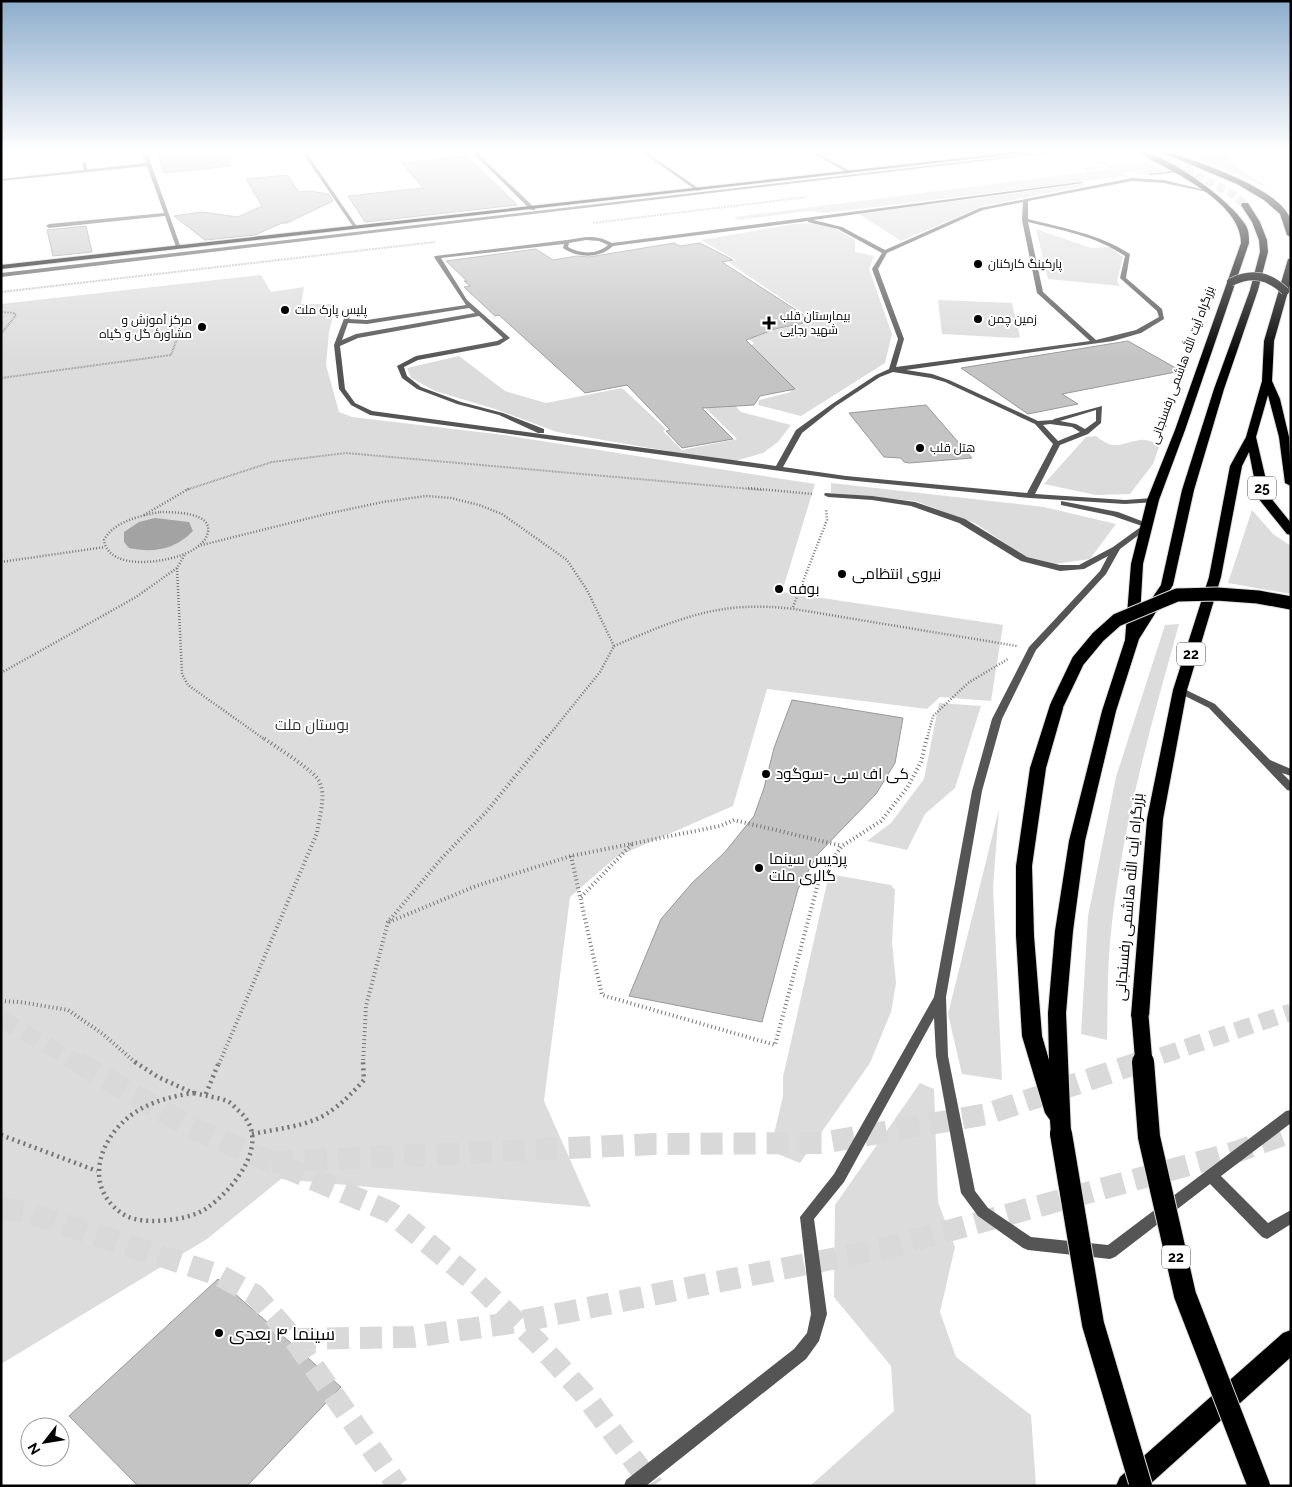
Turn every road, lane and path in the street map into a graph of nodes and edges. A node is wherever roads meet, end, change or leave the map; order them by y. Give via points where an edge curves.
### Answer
1 (94, 221) edge
2 (170, 221) edge
3 (352, 221) edge
4 (411, 221) edge
5 (456, 221) edge
6 (776, 221) edge
7 (795, 221) edge
8 (954, 221) edge
9 (1025, 221) edge
10 (1030, 221) edge
11 (1238, 221) tunnel mouth
12 (1255, 221) edge
13 (1288, 221) edge
14 (49, 226) dead end
15 (356, 227) junction
16 (1291, 235) edge
17 (567, 242) junction
18 (611, 245) junction
19 (179, 248) junction
20 (885, 252) junction
21 (1291, 261) edge
22 (1, 268) edge
23 (1, 274) edge
24 (1231, 282) junction
25 (1285, 291) junction
26 (467, 303) junction
27 (350, 309) dead end
28 (1, 312) edge
29 (480, 314) junction
30 (346, 321) junction
31 (181, 328) dead end
32 (1, 334) edge
33 (1095, 342) junction
34 (337, 345) junction
35 (892, 370) junction
36 (1, 378) edge
37 (1267, 381) junction
38 (1050, 422) junction
39 (1037, 424) junction
40 (1085, 432) junction
41 (553, 436) junction
42 (1251, 437) junction
43 (1057, 444) junction
44 (778, 469) junction
45 (1291, 483) edge
46 (828, 495) junction
47 (1030, 496) junction
48 (1153, 500) junction
49 (144, 515) junction
50 (1148, 525) junction
51 (1291, 531) edge
52 (198, 546) junction
53 (105, 547) junction
54 (1117, 548) junction
55 (185, 554) junction
56 (1, 562) edge
57 (177, 568) junction
58 (1291, 603) edge
59 (793, 607) junction
60 (1132, 640) junction
61 (614, 646) junction
62 (1032, 649) junction
63 (1, 673) edge
64 (1180, 690) junction
65 (1264, 760) junction
66 (1291, 773) edge
67 (1291, 788) edge
68 (632, 844) junction
69 (842, 846) junction
70 (571, 856) junction
71 (580, 898) junction
72 (388, 922) junction
73 (940, 997) junction
74 (1, 1001) edge
75 (194, 1093) junction
76 (206, 1094) junction
77 (1291, 1115) edge
78 (252, 1134) junction
79 (1061, 1134) junction
80 (1, 1135) edge
81 (97, 1171) junction
82 (1211, 1176) junction
83 (1291, 1216) edge
84 (1291, 1341) edge
85 (632, 1486) edge
86 (1129, 1486) edge
87 (1141, 1486) edge
88 (1259, 1486) edge

1 - 14 street
2 - 19 street
3 - 15 street
4 - 15 main road
5 - 23 street
6 - 18 street
7 - 20 street via 837,226
8 - 20 street
9 - 33 street via 1040,292
10 - 33 street via 1119,248 1128,255 1123,278 1160,310 1162,318 1150,327 1126,337
11 - 24 highway, بزرگراه آیت الله هاشمی رفسنجانی via 1244,230 1246,243
12 - 60 highway, بزرگراه آیت الله هاشمی رفسنجانی via 1264,252 1254,290 1188,490 1167,585
13 - 16 highway
15 - 19 main road
17 - 18 street via 593,238 606,240
17 - 18 street via 567,249 586,253 601,252
17 - 26 street via 437,257
19 - 22 main road
20 - 35 street via 875,269 901,339
21 - 25 highway, بزرگراه آیت الله هاشمی رفسنجانی / 22
24 - 25 highway, bridge via 1243,276 1257,275 1274,280
24 - 48 highway, بزرگراه آیت الله هاشمی رفسنجانی
25 - 37 highway, بزرگراه آیت الله هاشمی رفسنجانی / 22 via 1269,341
26 - 29 street
26 - 30 street via 367,322
27 - 30 street
28 - 32 path via 16,315
29 - 34 street via 356,336
29 - 41 street via 507,338 499,343 416,358 400,366 404,376 419,388 501,414
30 - 34 street
31 - 36 path via 171,355
33 - 35 street
34 - 41 street via 342,389 353,404 370,413
35 - 39 street via 947,381
35 - 44 street via 834,405 799,432
37 - 42 highway, بزرگراه آیت الله هاشمی رفسنجانی / 22
37 - 45 highway via 1284,437
38 - 39 street
38 - 40 street via 1074,425
38 - 40 street via 1100,408 1100,422
39 - 43 street
40 - 43 street
41 - 44 street
42 - 51 highway, 25 via 1264,498
42 - 64 highway, بزرگراه آیت الله هاشمی رفسنجانی / 22 via 1236,466 1215,578
43 - 47 street
44 - 47 street
46 - 49 path via 346,453 272,462 185,490
46 - 54 street via 912,504 962,521 1024,559 1060,568 1080,567
46 - 59 path via 827,520
47 - 48 street via 1125,502
47 - 50 street via 1115,514
48 - 50 highway, بزرگراه آیت الله هاشمی رفسنجانی
49 - 52 path via 175,512 200,518 209,531
49 - 53 path via 109,532 104,540
50 - 54 street
50 - 60 highway, بزرگراه آیت الله هاشمی رفسنجانی via 1138,564
52 - 55 path
52 - 61 path via 383,502 426,496 460,501 502,514 567,560 587,590
53 - 55 path via 115,557 135,562 152,562
53 - 56 path
54 - 62 street via 1103,572
55 - 57 path
57 - 63 path via 136,597
57 - 76 path via 180,656 182,674 188,685 308,768 320,782 322,802 317,833
58 - 79 highway, bridge via 1217,594 1177,595 1135,612 1117,620 1098,637 1078,661 1057,705 1038,768 1024,866 1032,1036
59 - 61 path via 726,607 673,622
59 - 62 path
60 - 79 highway, بزرگراه آیت الله هاشمی رفسنجانی via 1109,711 1077,842 1064,931 1057,1013
61 - 72 path via 600,672 487,811
62 - 69 path via 968,683 932,716 921,762 908,788 881,821
62 - 73 street via 997,719 979,782
64 - 65 street via 1212,706
64 - 88 highway, بزرگراه آیت الله هاشمی رفسنجانی / 22, bridge via 1155,818 1140,1016 1149,1136 1185,1295
65 - 66 street
65 - 67 street
68 - 69 path via 720,826 734,820
68 - 70 path
68 - 71 path
69 - 71 path via 820,876 775,1045 602,995
70 - 71 path
70 - 72 path via 476,886
72 - 78 path via 366,1006 364,1080 330,1113 310,1123
73 - 82 street via 942,1056 968,1193 983,1212 1028,1242 1110,1252
73 - 85 street via 839,1178 807,1217 819,1314 814,1336 800,1354
74 - 75 path via 68,1010 103,1034 131,1060 158,1077
75 - 76 path
75 - 81 path via 150,1104 130,1117 109,1139
76 - 78 path via 237,1106 247,1118
77 - 82 street
78 - 81 path via 252,1154 243,1174 227,1194 204,1209 179,1219 153,1222 129,1218 111,1207 100,1190
79 - 87 highway, بزرگراه آیت الله هاشمی رفسنجانی, bridge via 1093,1324
80 - 81 path
82 - 83 street via 1267,1232
84 - 86 highway

